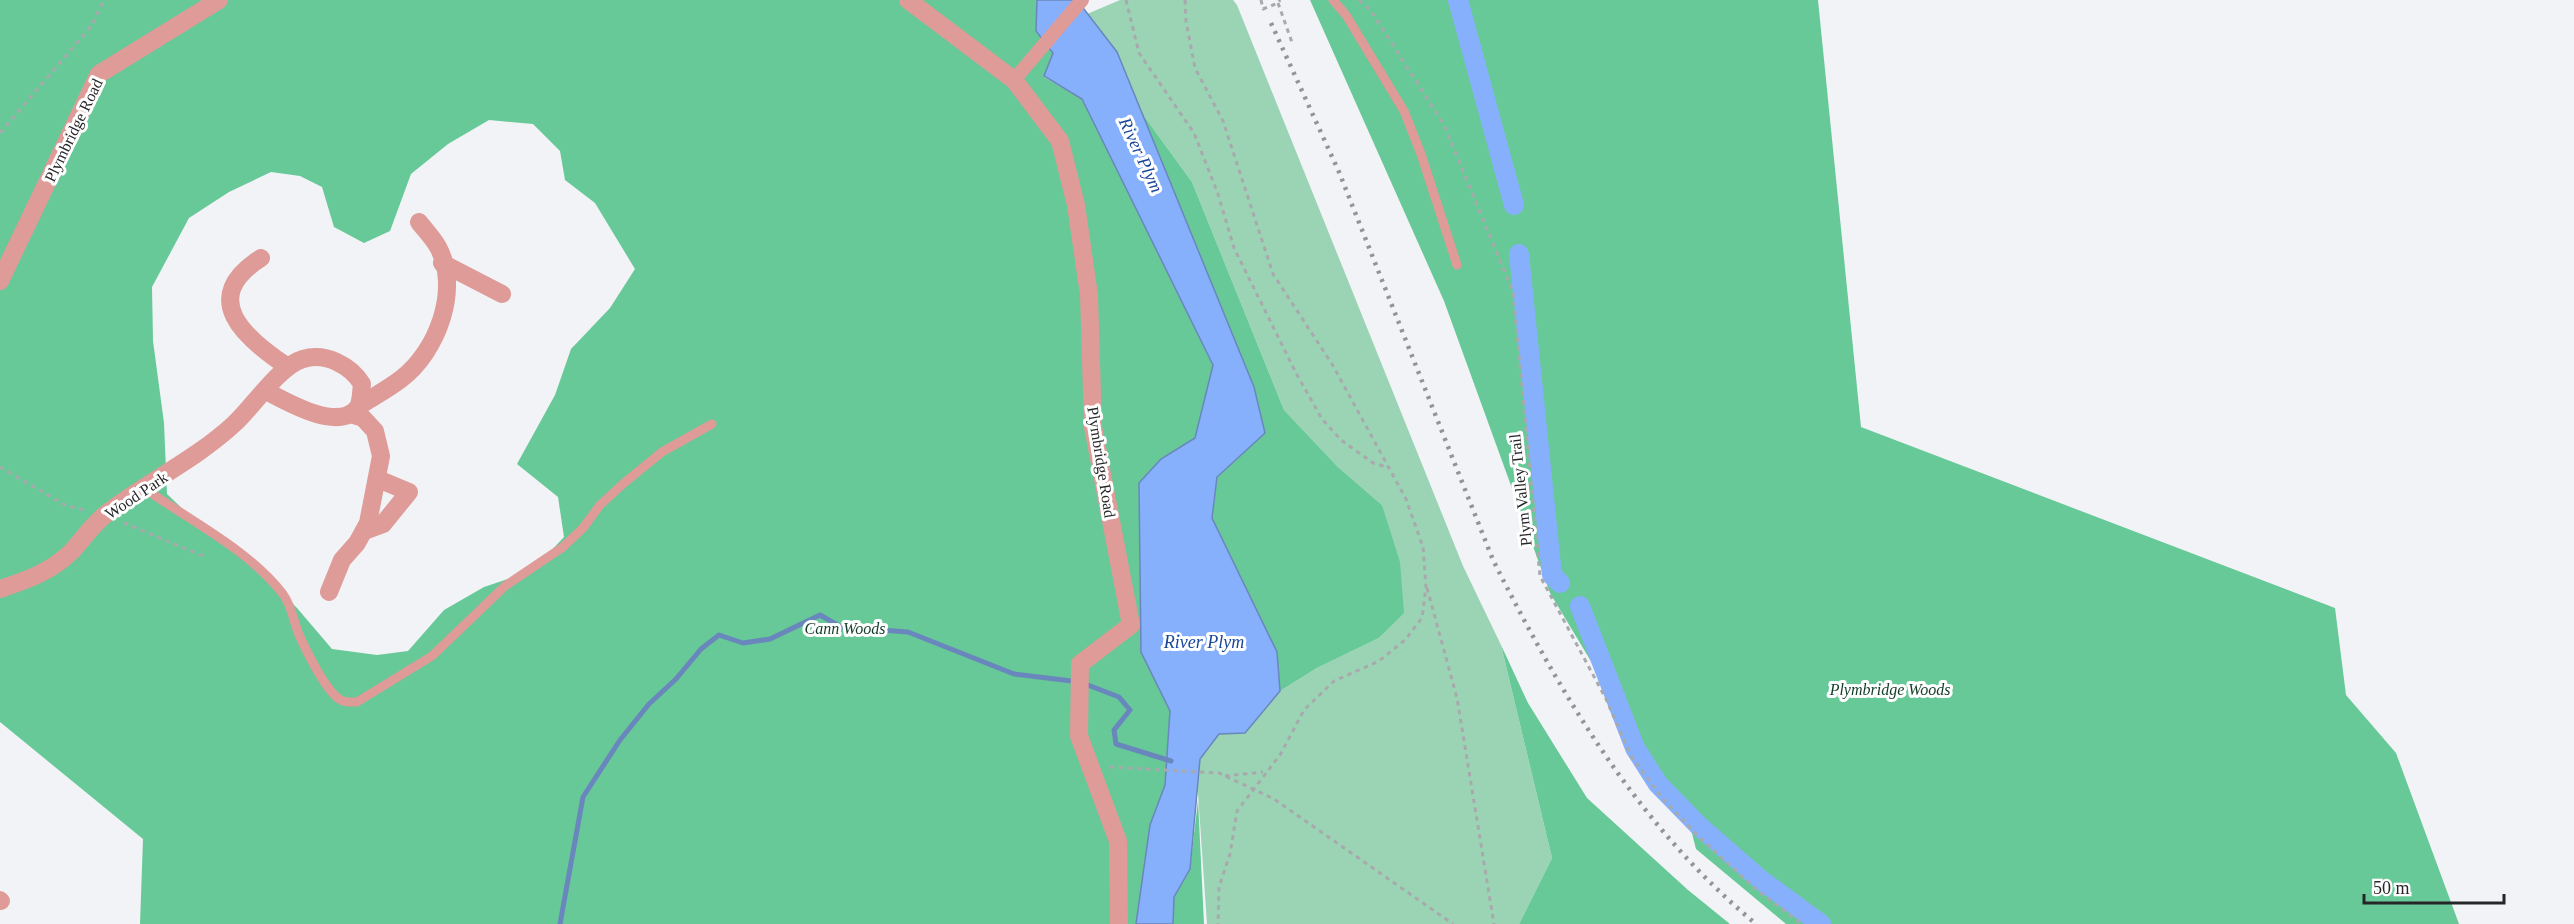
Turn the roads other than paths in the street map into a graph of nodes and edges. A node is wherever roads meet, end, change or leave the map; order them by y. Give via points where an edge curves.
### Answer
1 (219, 0) edge
2 (908, 0) edge
3 (1082, 0) edge
4 (1334, 0) edge
5 (1014, 80) junction
6 (419, 222) dead end
7 (261, 258) dead end
8 (442, 263) junction
9 (1456, 265) dead end
10 (0, 281) edge
11 (502, 294) dead end
12 (288, 367) junction
13 (266, 391) junction
14 (354, 410) junction
15 (712, 424) dead end
16 (378, 479) junction
17 (144, 488) junction
18 (364, 531) junction
19 (0, 589) edge
20 (329, 592) dead end
21 (1119, 924) edge

1 - 10 street, Plymbridge Road via 99,74
2 - 5 street, Plymbridge Road
3 - 5 street
4 - 9 lane via 1404,111
5 - 21 street, Plymbridge Road via 1035,119 1060,141 1076,205 1089,295 1093,427 1131,626 1080,664 1079,736 1118,841
6 - 8 street via 439,248
7 - 12 street via 245,268 233,284 229,300 232,316 262,350
8 - 11 street
8 - 14 street via 446,279 444,315 431,346 403,378
12 - 13 street, Wood Park
12 - 14 street, Wood Park via 304,358 320,358 354,371 362,384
13 - 14 street via 335,418
13 - 17 street, Wood Park via 225,432
14 - 16 street via 375,431 381,456
15 - 17 lane via 662,452 624,483 563,547 505,586 432,656 357,702 339,699 329,688 299,635 284,595 263,573 242,554
16 - 18 street
16 - 18 street via 409,492 383,524
17 - 19 street, Wood Park via 104,515 70,553 40,576
18 - 20 street via 342,560

